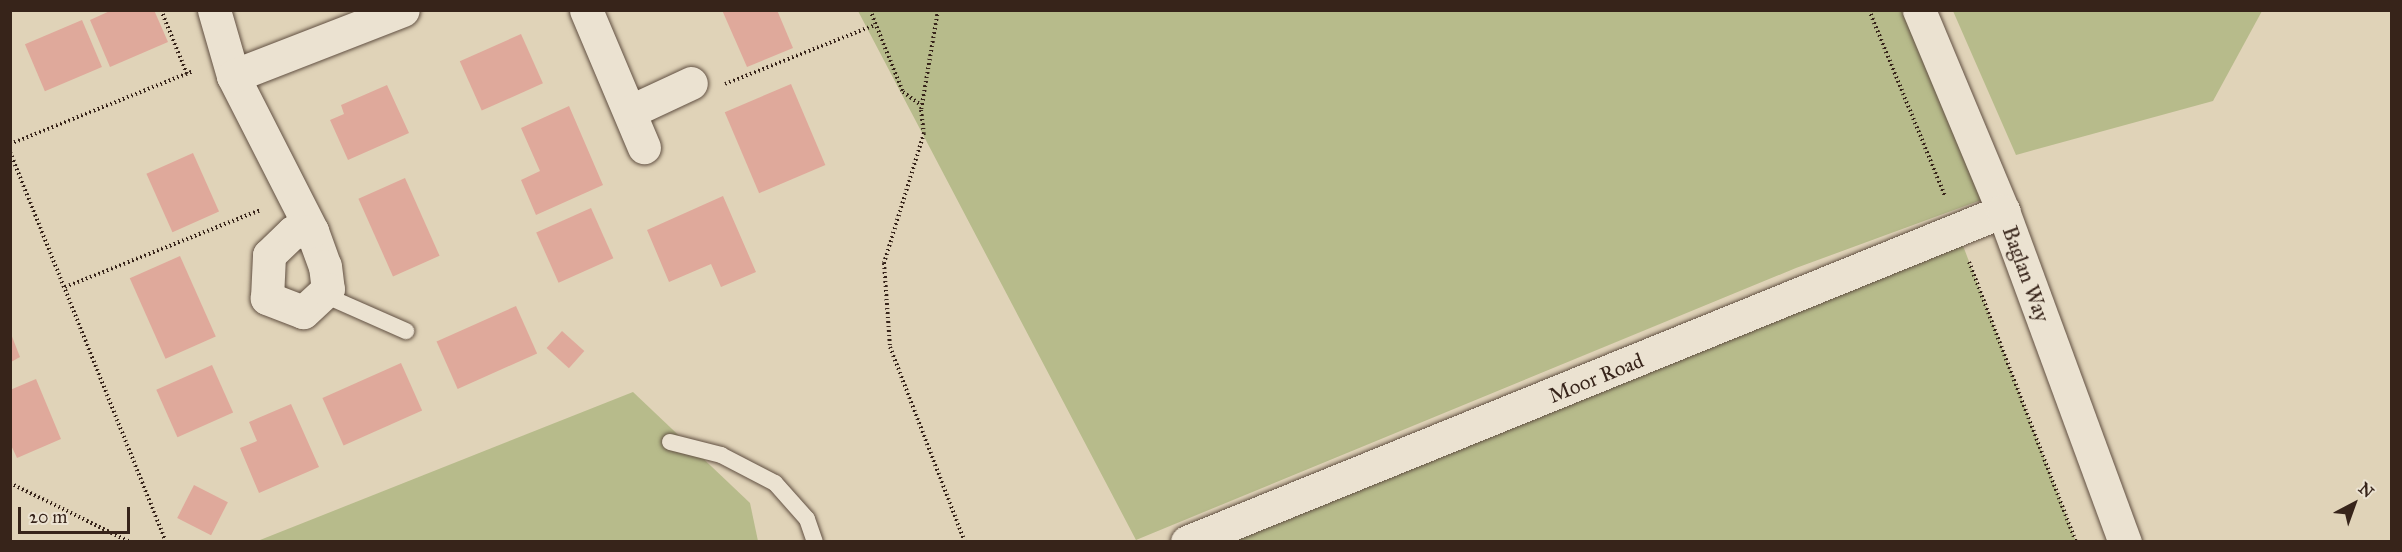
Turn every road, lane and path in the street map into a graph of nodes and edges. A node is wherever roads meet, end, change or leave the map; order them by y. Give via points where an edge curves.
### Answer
1 (161, 10) edge
2 (214, 10) edge
3 (403, 10) edge
4 (586, 10) edge
5 (870, 10) edge
6 (938, 10) edge
7 (1869, 10) edge
8 (1919, 10) edge
9 (875, 25) junction
10 (232, 66) junction
11 (187, 74) junction
12 (691, 83) joint
13 (921, 105) junction
14 (631, 111) junction
15 (10, 144) edge
16 (644, 147) dead end
17 (11, 156) edge
18 (294, 196) junction
19 (2003, 211) junction
20 (1958, 230) junction
21 (312, 231) junction
22 (65, 287) junction
23 (322, 294) junction
24 (406, 331) dead end
25 (670, 442) dead end
26 (10, 483) edge
27 (130, 542) edge
28 (166, 542) edge
29 (815, 542) edge
30 (964, 542) edge
31 (1187, 542) edge
32 (2076, 542) edge
33 (2125, 542) edge

1 - 11 path
2 - 10 street
3 - 10 street
4 - 14 street
5 - 9 path
6 - 13 path
7 - 20 path
8 - 19 street, Baglan Way
9 - 12 path via 709,90
9 - 13 path via 903,92
10 - 11 path
10 - 18 street
11 - 15 path
12 - 14 street
13 - 30 path via 924,133 884,263 890,347
14 - 16 street
17 - 22 path
18 - 21 street
18 - 22 path
19 - 20 street, Moor Road
19 - 33 street, Baglan Way
20 - 31 street, Moor Road
20 - 32 path
21 - 23 street via 328,289
21 - 23 street via 293,232 268,255 267,298 303,312
22 - 28 path
23 - 24 lane
25 - 29 lane via 721,454 775,483 807,519
26 - 27 path

